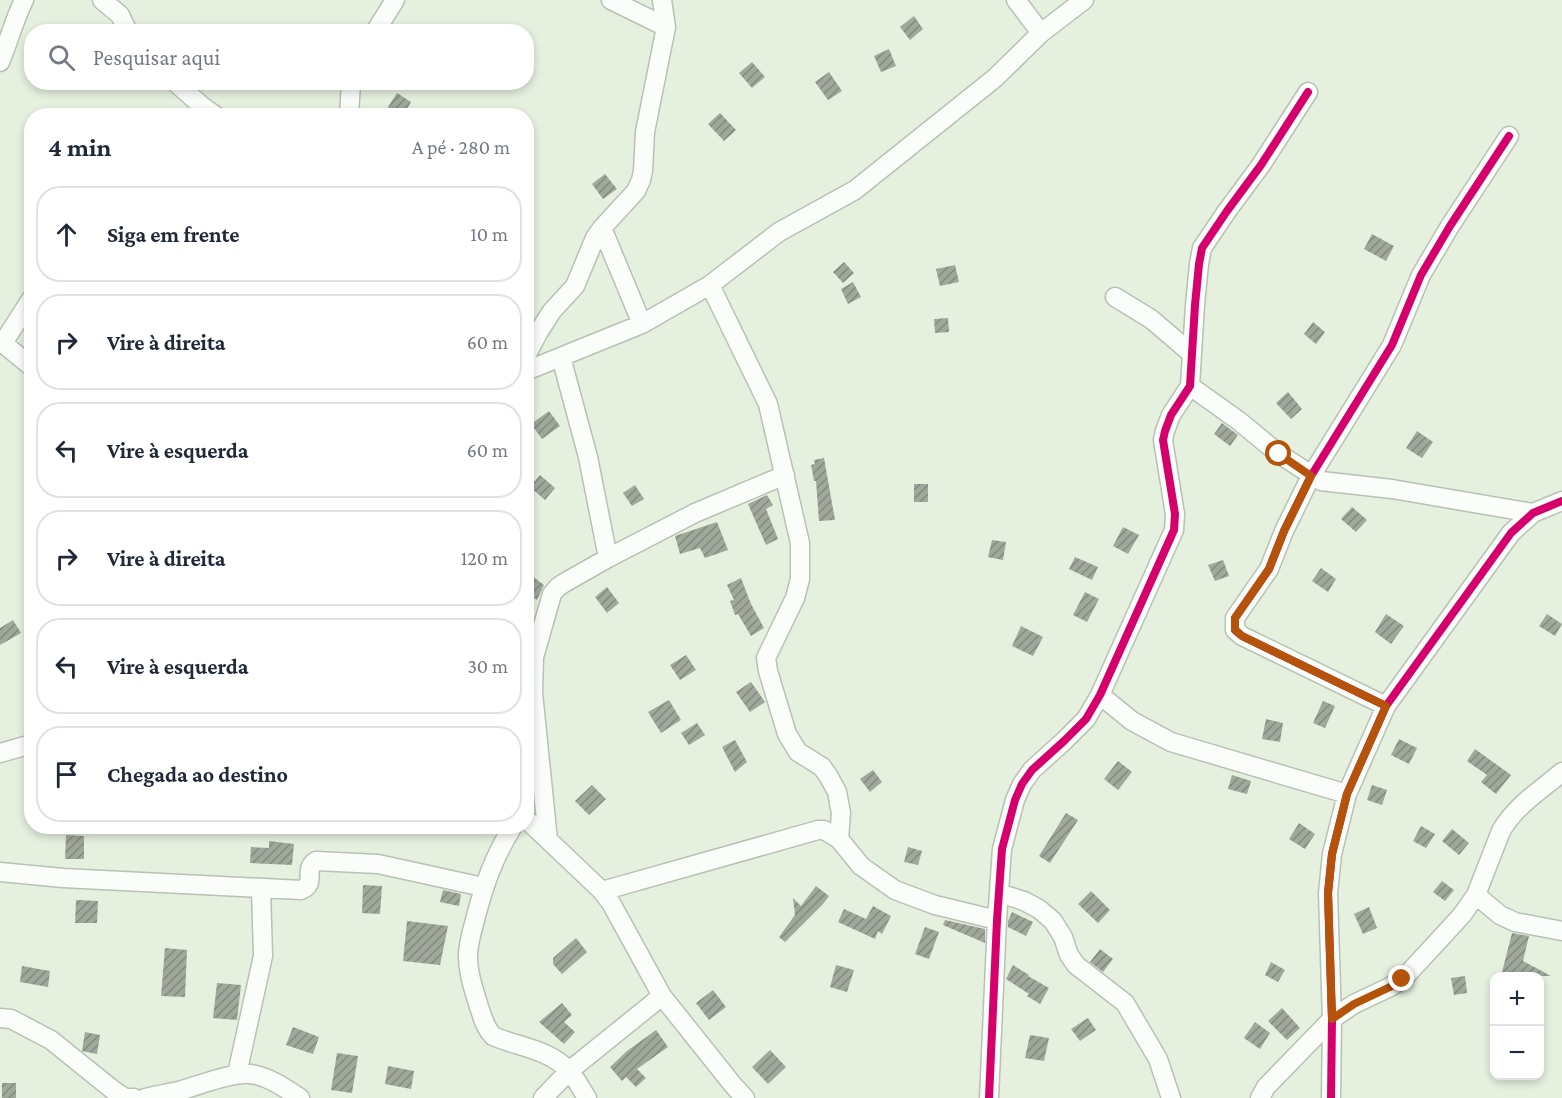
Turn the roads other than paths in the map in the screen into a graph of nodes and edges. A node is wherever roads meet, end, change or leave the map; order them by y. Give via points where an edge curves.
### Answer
1 (24, 0) edge
2 (102, 0) edge
3 (395, 0) edge
4 (611, 0) edge
5 (662, 0) edge
6 (1016, 0) edge
7 (1084, 0) edge
8 (124, 24) edge
9 (380, 24) edge
10 (666, 27) junction
11 (1041, 33) junction
12 (0, 62) edge
13 (183, 90) edge
14 (351, 90) edge
15 (1308, 92) dead end
16 (200, 108) edge
17 (349, 108) edge
18 (1509, 136) dead end
19 (602, 228) junction
20 (710, 285) junction
21 (1115, 297) dead end
22 (24, 309) edge
23 (642, 324) junction
24 (534, 328) edge
25 (1, 342) edge
26 (1192, 354) junction
27 (561, 357) junction
28 (24, 361) edge
29 (534, 368) edge
30 (1190, 386) junction
31 (785, 475) junction
32 (1311, 476) junction
33 (1562, 501) edge
34 (1533, 513) junction
35 (608, 558) junction
36 (534, 657) edge
37 (1100, 695) junction
38 (534, 703) edge
39 (1386, 706) junction
40 (24, 746) edge
41 (0, 753) edge
42 (1562, 772) edge
43 (1347, 794) junction
44 (534, 827) edge
45 (508, 834) edge
46 (839, 839) junction
47 (548, 840) junction
48 (0, 872) edge
49 (483, 887) junction
50 (261, 888) junction
51 (602, 891) junction
52 (999, 893) junction
53 (1476, 895) junction
54 (997, 920) junction
55 (1562, 931) edge
56 (662, 996) junction
57 (0, 1018) edge
58 (1332, 1019) junction
59 (568, 1071) junction
60 (237, 1074) junction
61 (134, 1098) edge
62 (145, 1098) edge
63 (300, 1098) edge
64 (543, 1098) edge
65 (587, 1098) edge
66 (745, 1098) edge
67 (989, 1098) edge
68 (1171, 1098) edge
69 (1260, 1098) edge
70 (1331, 1098) edge

1 - 12 street
2 - 8 street via 120,15
3 - 9 street
4 - 10 street
5 - 10 street
6 - 11 street
7 - 11 street
10 - 19 street via 645,132 644,171 636,191
11 - 20 street via 962,106 855,190 779,232
13 - 16 street
14 - 17 street
15 - 26 street via 1203,248
18 - 32 street via 1421,274 1392,345
19 - 23 street
19 - 24 street via 575,286
20 - 23 street
20 - 31 street via 768,404
21 - 26 street via 1151,319
22 - 25 street
23 - 27 street
25 - 28 street
26 - 30 street
27 - 29 street
27 - 35 street via 588,457
30 - 32 street
30 - 37 street via 1171,415 1163,440 1174,530
31 - 35 street via 695,513
31 - 46 street via 800,543 800,579 766,658 788,734 798,752 822,767 837,792 841,813
32 - 34 street via 1330,483 1392,489
32 - 39 street via 1269,569 1235,618 1235,630
33 - 34 street
34 - 39 street via 1511,533
35 - 36 street via 552,594
37 - 43 street via 1132,721 1171,742
37 - 52 street via 1086,719 1022,784 1002,849
38 - 47 street
39 - 43 street
40 - 41 street
42 - 53 street via 1506,823
43 - 58 street via 1332,854 1328,893
44 - 47 street
45 - 49 street
46 - 51 street via 818,830
46 - 54 street via 861,866 895,890 934,905
47 - 51 street
48 - 50 street
49 - 50 street via 378,864 316,861 311,864 308,887
49 - 59 street via 468,953 487,1031 500,1040 543,1053
50 - 60 street via 263,956
51 - 56 street
52 - 54 street
52 - 68 street via 1024,901 1053,921 1076,965 1125,1003 1158,1059
53 - 55 street via 1515,922
53 - 58 street via 1402,979
54 - 67 street
56 - 59 street
56 - 66 street
57 - 61 street via 11,1019 51,1040 112,1090 125,1098
58 - 69 street
58 - 70 street
59 - 64 street
59 - 65 street
60 - 62 street
60 - 63 street via 262,1077

